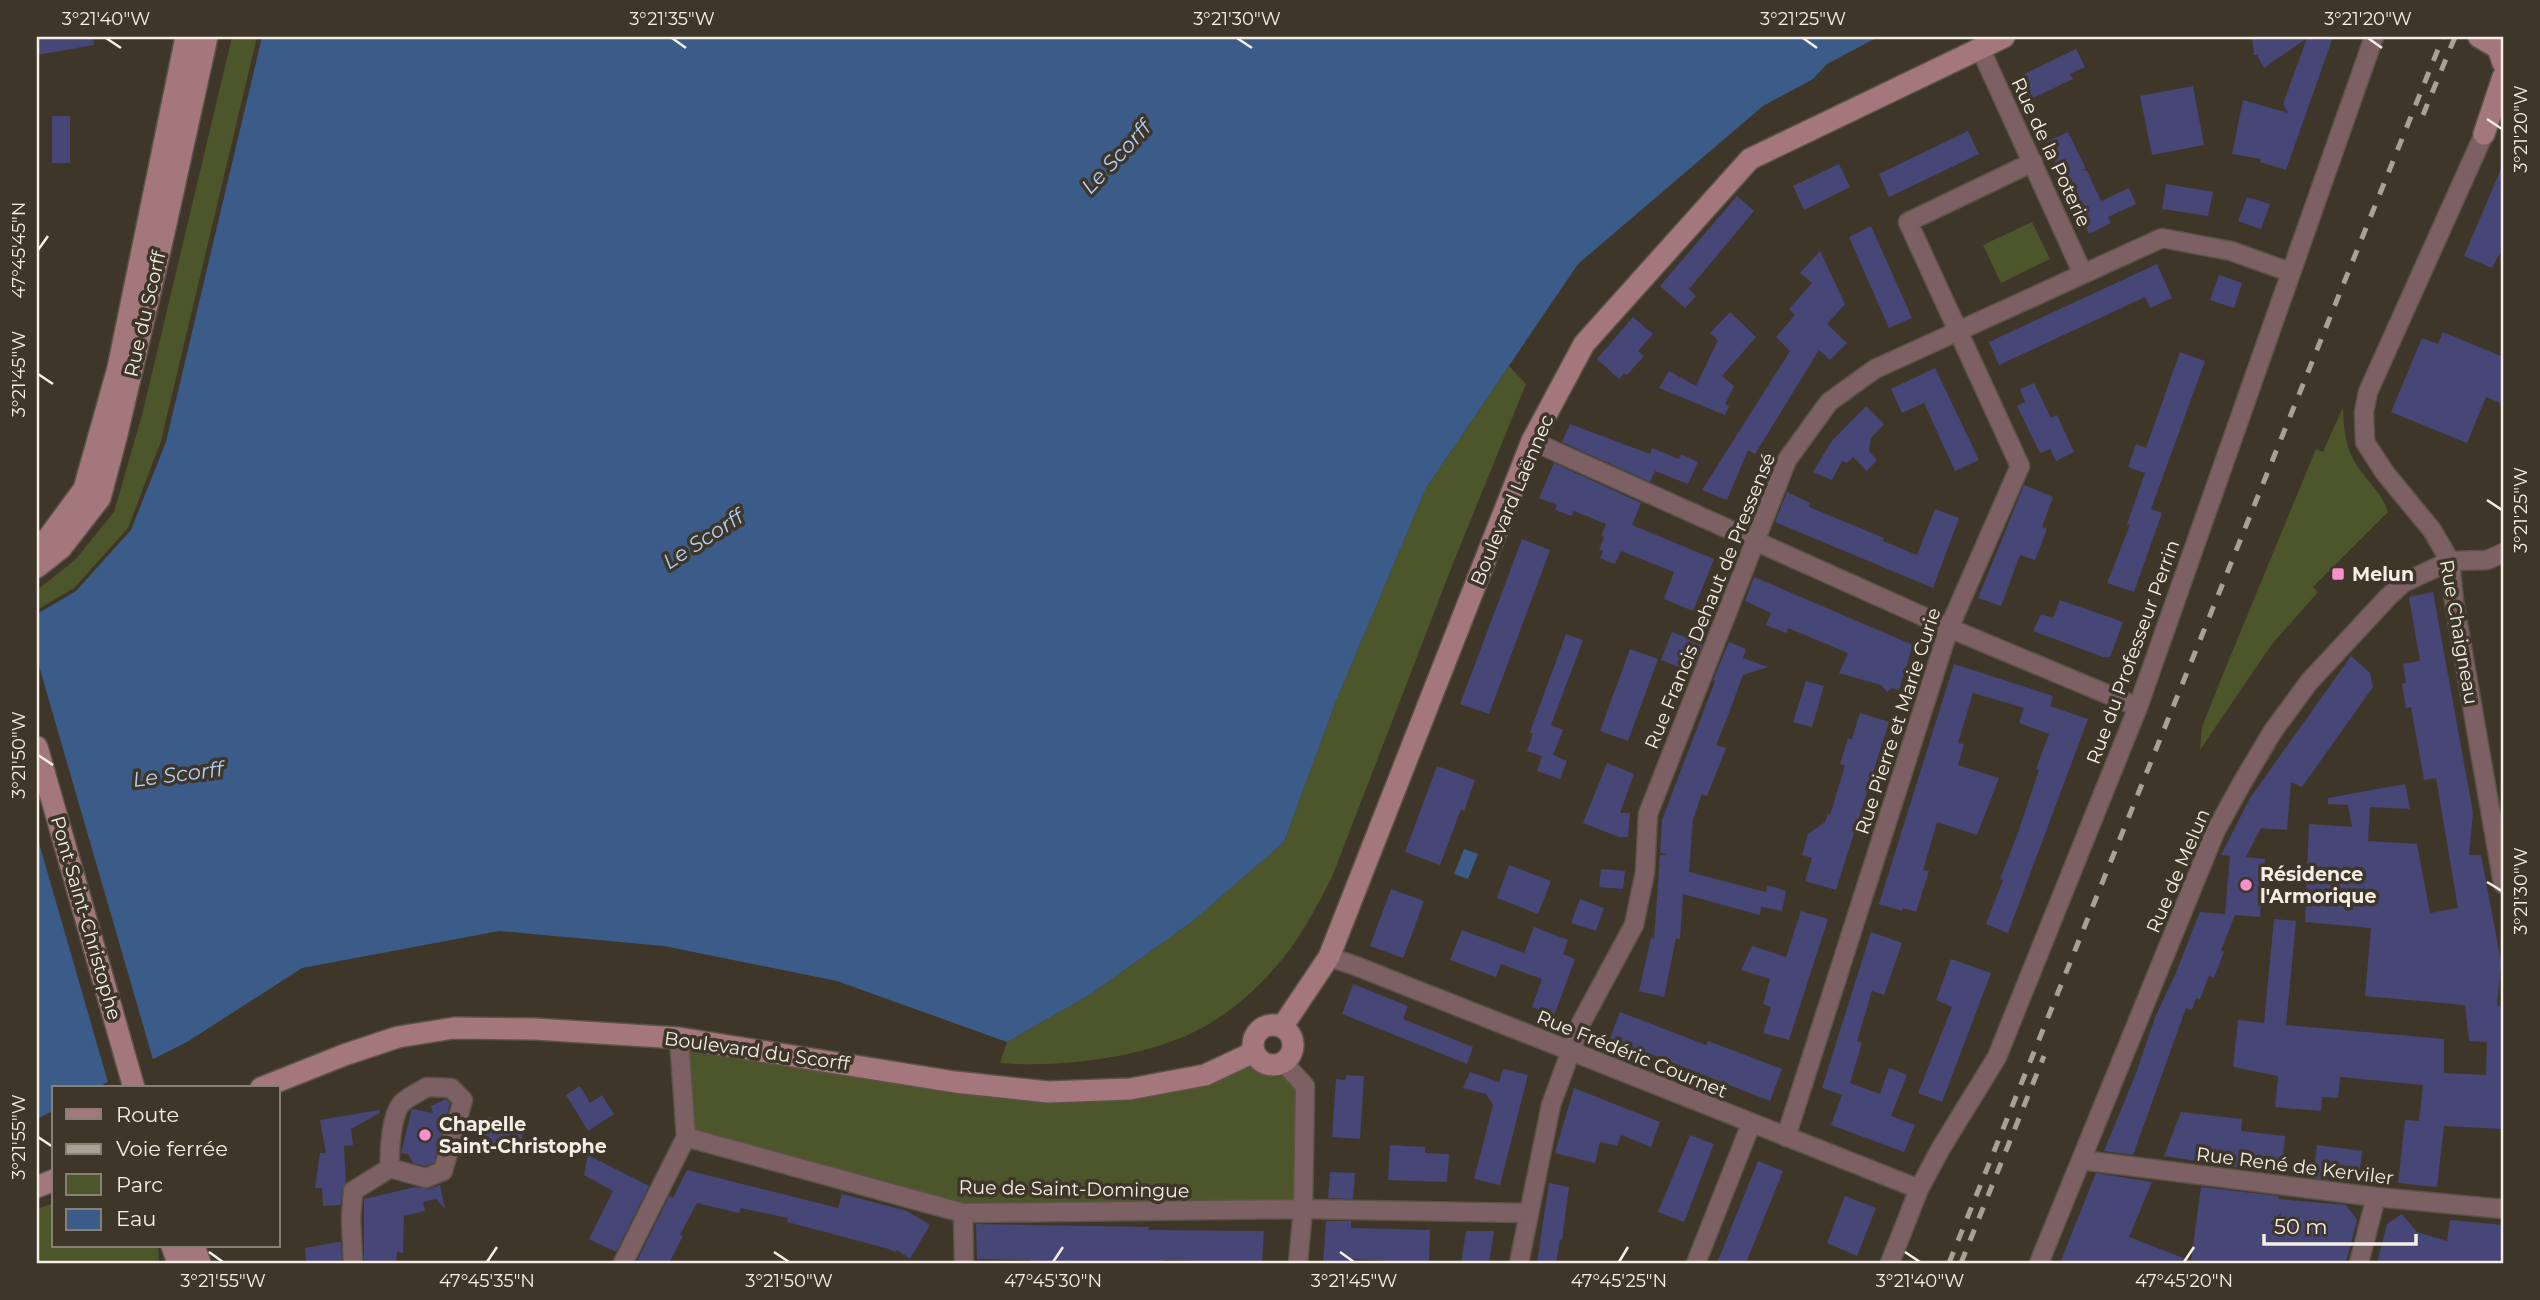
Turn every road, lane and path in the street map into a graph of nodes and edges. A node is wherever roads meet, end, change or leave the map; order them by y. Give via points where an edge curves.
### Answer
1 (185, 37) edge
2 (207, 37) edge
3 (2004, 37) edge
4 (2374, 37) edge
5 (2479, 37) edge
6 (1980, 48) junction
7 (2501, 49) edge
8 (2503, 77) edge
9 (2503, 109) edge
10 (2484, 134) junction
11 (2033, 162) junction
12 (2290, 272) junction
13 (2083, 274) junction
14 (1958, 331) junction
15 (1532, 441) junction
16 (1754, 541) junction
17 (37, 545) edge
18 (2503, 552) edge
19 (2450, 561) junction
20 (37, 567) edge
21 (1949, 628) junction
22 (2138, 707) junction
23 (37, 747) edge
24 (2503, 884) edge
25 (1329, 957) junction
26 (1282, 1027) junction
27 (679, 1038) junction
28 (1254, 1052) junction
29 (1571, 1053) junction
30 (1283, 1062) junction
31 (133, 1086) edge
32 (266, 1086) edge
33 (1751, 1124) junction
34 (686, 1137) junction
35 (1786, 1137) junction
36 (2081, 1160) junction
37 (390, 1168) junction
38 (1919, 1189) junction
39 (2376, 1198) junction
40 (1303, 1209) junction
41 (2503, 1209) edge
42 (964, 1213) junction
43 (1528, 1213) junction
44 (353, 1263) edge
45 (622, 1263) edge
46 (964, 1263) edge
47 (1298, 1263) edge
48 (1520, 1263) edge
49 (1696, 1263) edge
50 (1890, 1263) edge
51 (2039, 1263) edge
52 (2359, 1263) edge

1 - 17 main road, Rue du Scorff via 118,368 84,489 48,538
2 - 20 main road, Rue du Scorff via 100,498 61,548
3 - 6 main road, Boulevard Laënnec
4 - 12 street, Rue du Professeur Perrin
5 - 7 main road
6 - 11 street, Rue de la Poterie
6 - 15 main road, Boulevard Laënnec via 1750,159 1584,344
8 - 10 main road, Rue Chaigneau
9 - 10 main road, Rue Chaigneau
10 - 19 street, Rue Chaigneau via 2368,393 2364,412 2365,442 2374,458 2432,530
11 - 13 street, Rue de la Poterie
11 - 14 street, Rue Pierre et Marie Curie via 1909,222
12 - 13 street, Rue Francis Dehaut de Pressensé via 2231,251 2162,238
12 - 22 street, Rue du Professeur Perrin
13 - 14 street, Rue Francis Dehaut de Pressensé
14 - 16 street, Rue Francis Dehaut de Pressensé via 1875,369 1829,402 1787,460
14 - 21 street, Rue Pierre et Marie Curie via 2020,466
15 - 16 street
15 - 25 main road, Boulevard Laënnec
16 - 21 street
16 - 29 street, Rue Francis Dehaut de Pressensé via 1648,814 1646,872 1634,925 1581,1023
18 - 19 street via 2487,560
19 - 24 street, Rue Chaigneau
19 - 36 street, Rue de Melun via 2403,583 2388,597 2309,682 2273,731 2215,832
21 - 22 street
21 - 35 street, Rue Pierre et Marie Curie
22 - 38 street, Rue du Professeur Perrin via 1997,1057
23 - 31 main road, Pont Saint-Christophe
25 - 26 main road, Boulevard Laënnec
25 - 29 street, Rue Frédéric Cournet
26 - 28 main road via 1264,1027 1256,1034
26 - 30 main road via 1293,1044
27 - 28 main road, Boulevard du Scorff via 955,1082 1048,1092 1130,1089 1205,1075
27 - 32 main road, Boulevard du Scorff via 454,1028 398,1037
27 - 34 street
28 - 30 main road via 1266,1064
29 - 33 street, Rue Frédéric Cournet
29 - 43 street, Rue Francis Dehaut de Pressensé via 1551,1105
30 - 40 street via 1305,1086
33 - 35 street, Rue Frédéric Cournet
33 - 49 street
34 - 42 street, Rue de Saint-Domingue
34 - 45 street
35 - 38 street, Rue Frédéric Cournet
36 - 39 street, Rue René de Kerviler
36 - 51 street, Rue de Melun
37 - 37 street via 426,1178 443,1171 463,1100 451,1088 427,1087 401,1104 392,1133
37 - 44 street via 354,1191
38 - 50 street, Rue du Professeur Perrin
39 - 41 street, Rue René de Kerviler
39 - 52 street
40 - 42 street, Rue de Saint-Domingue
40 - 43 street, Rue de Saint-Domingue
40 - 47 street
42 - 46 street
43 - 48 street, Rue Francis Dehaut de Pressensé

